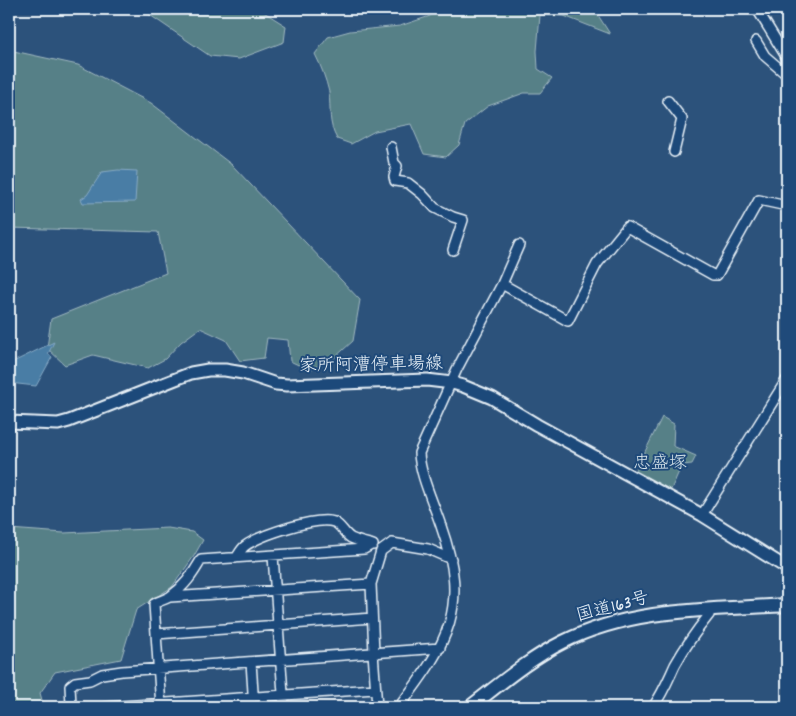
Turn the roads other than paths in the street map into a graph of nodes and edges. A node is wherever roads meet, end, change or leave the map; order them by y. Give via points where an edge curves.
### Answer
1 (756, 9) edge
2 (756, 42) dead end
3 (787, 58) edge
4 (787, 75) edge
5 (668, 101) dead end
6 (391, 146) dead end
7 (674, 152) dead end
8 (787, 206) edge
9 (519, 245) dead end
10 (453, 250) dead end
11 (502, 284) junction
12 (787, 379) edge
13 (452, 383) junction
14 (9, 422) edge
15 (702, 515) junction
16 (371, 545) junction
17 (381, 551) junction
18 (274, 556) junction
19 (236, 558) junction
20 (451, 559) junction
21 (787, 568) edge
22 (371, 584) junction
23 (276, 591) junction
24 (170, 597) junction
25 (787, 606) edge
26 (710, 611) junction
27 (372, 618) junction
28 (278, 625) junction
29 (156, 634) junction
30 (440, 648) junction
31 (373, 653) junction
32 (281, 660) junction
33 (252, 662) junction
34 (158, 669) junction
35 (375, 689) junction
36 (283, 695) junction
37 (254, 697) junction
38 (161, 705) edge
39 (74, 707) edge
40 (107, 707) edge
41 (254, 707) edge
42 (284, 707) edge
43 (377, 707) edge
44 (399, 707) edge
45 (470, 707) edge
46 (653, 707) edge

1 - 3 street
2 - 4 street via 765,56
5 - 7 street via 682,119
6 - 10 street via 397,166 395,182 408,183 435,208 463,220
8 - 11 street via 759,200 713,276 627,227 598,264 568,322
9 - 11 street
11 - 13 street
12 - 15 street
13 - 14 main road, 家所阿漕停車場線 via 384,380 286,385 234,371 208,370 191,373 58,424
13 - 15 main road, 家所阿漕停車場線 via 492,398
13 - 20 street via 419,453
15 - 21 main road, 家所阿漕停車場線
16 - 17 street
16 - 18 street via 364,549
16 - 19 street via 349,537 333,522 312,522 252,542
17 - 20 street via 392,543 428,549
17 - 22 street
18 - 19 street
18 - 23 street
19 - 24 street via 201,560 189,579
20 - 30 street via 454,601 447,634
22 - 23 street
22 - 27 street
23 - 24 street
23 - 28 street
24 - 29 street via 154,604
25 - 26 highway, 国道163号
26 - 45 highway, 国道163号 via 647,615 583,633 525,665
26 - 46 street via 690,639 664,693
27 - 28 street
27 - 31 street
28 - 29 street
28 - 32 street
29 - 34 street
30 - 31 street
30 - 44 street
31 - 32 street
31 - 35 street
32 - 33 street
32 - 36 street
33 - 34 street
33 - 37 street
34 - 38 street
34 - 39 street via 102,674 75,682 70,686
35 - 36 street
35 - 43 street
36 - 37 street
36 - 42 street
37 - 38 street
37 - 41 street
38 - 40 street

